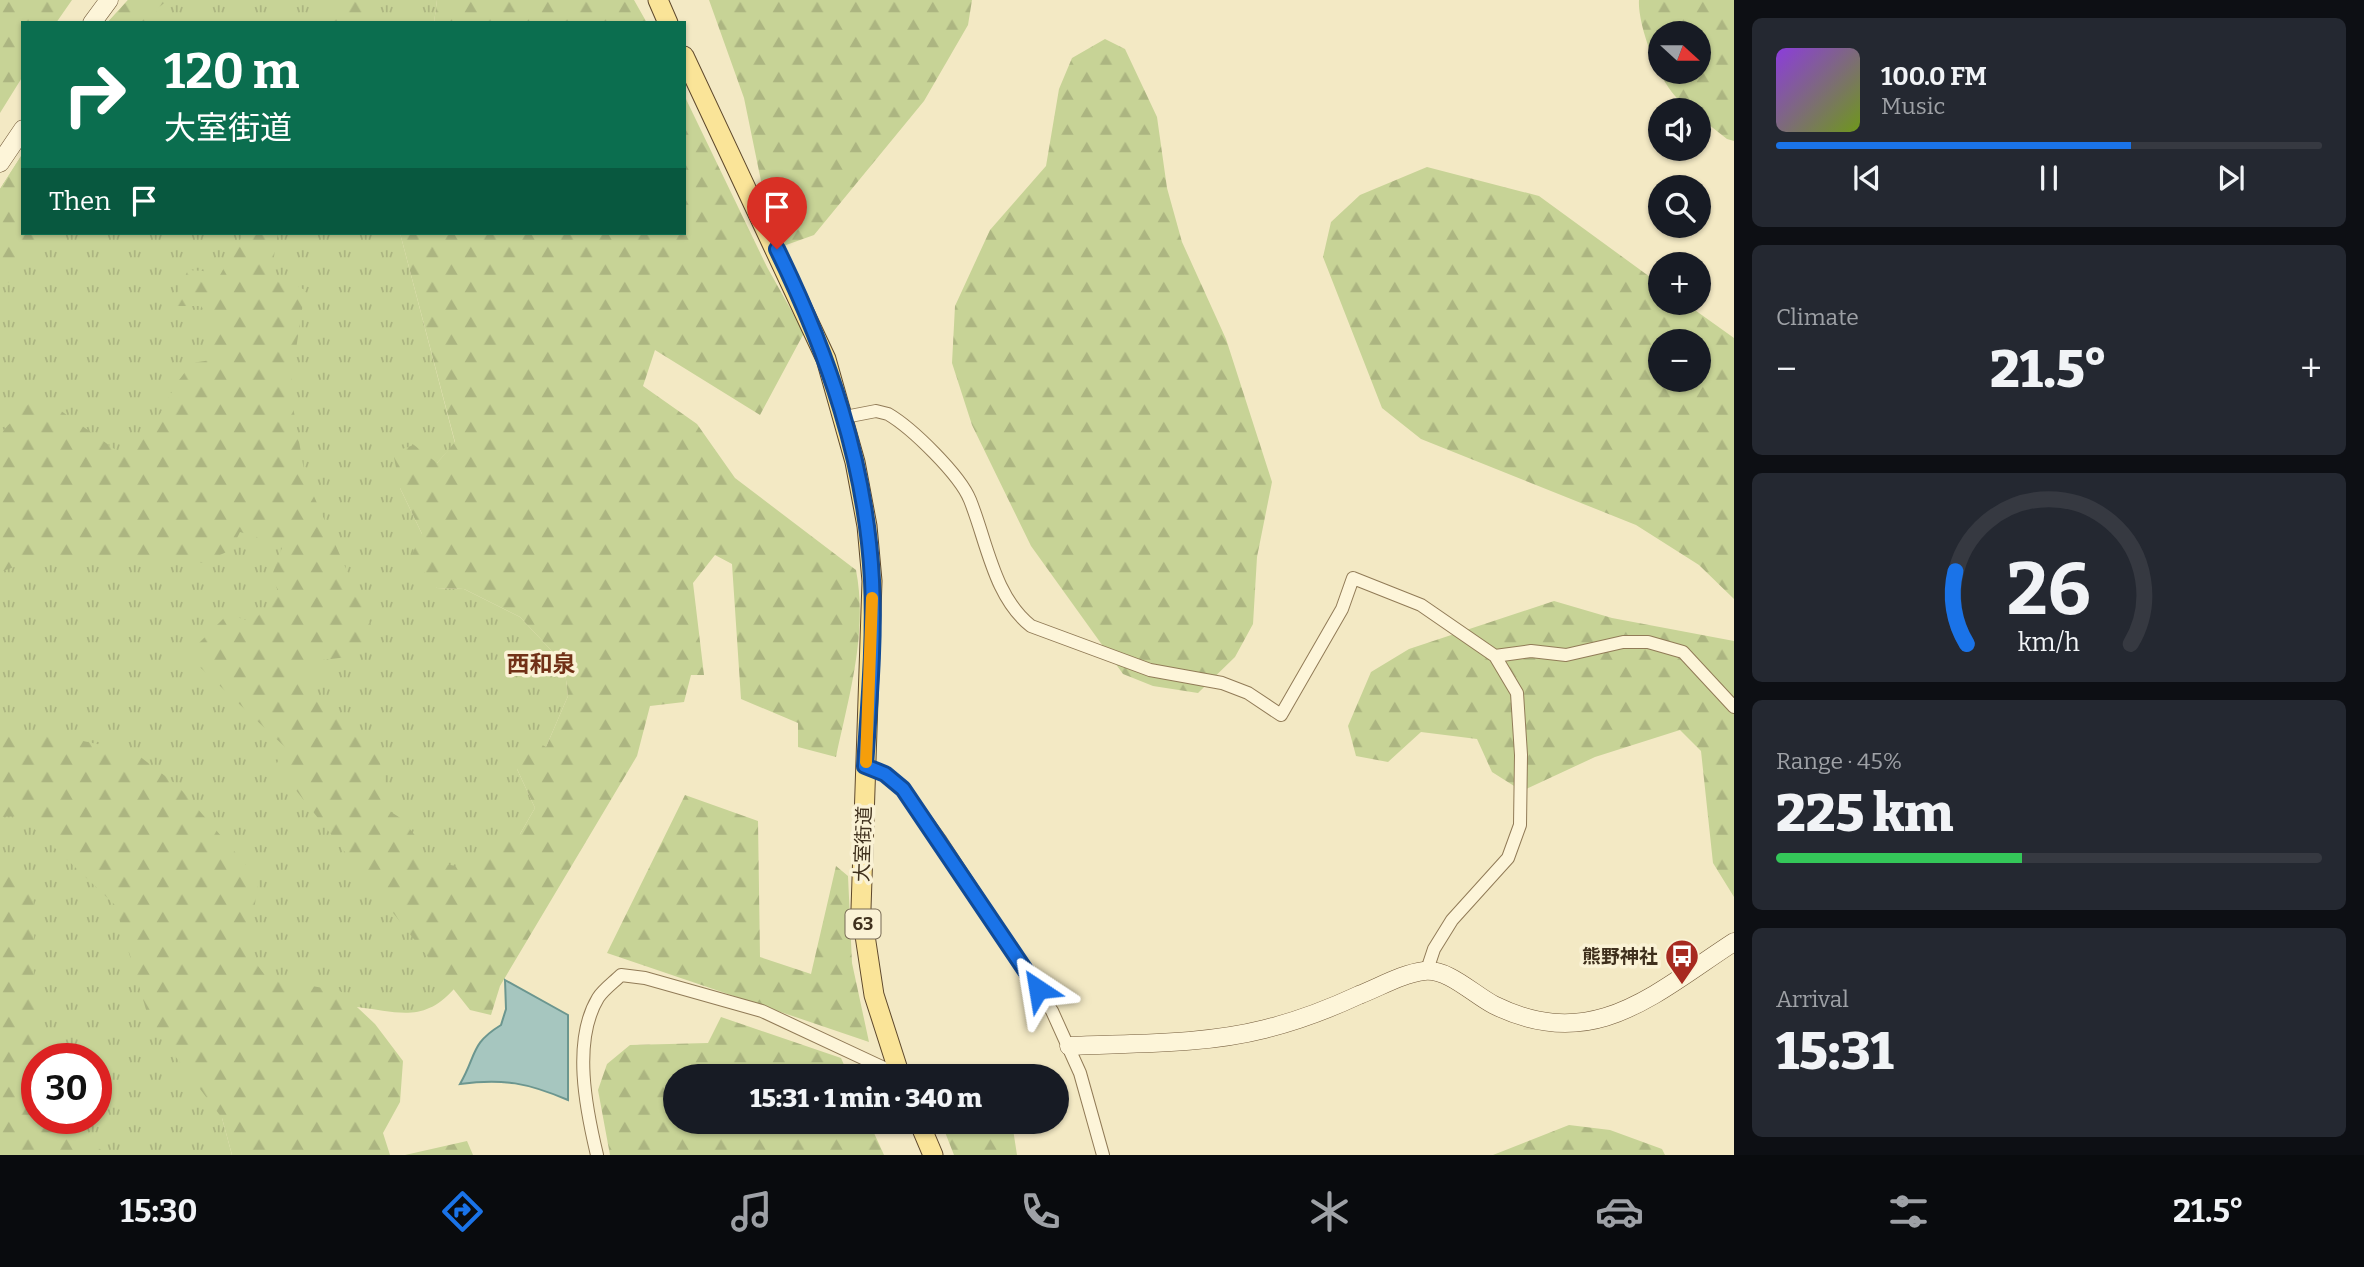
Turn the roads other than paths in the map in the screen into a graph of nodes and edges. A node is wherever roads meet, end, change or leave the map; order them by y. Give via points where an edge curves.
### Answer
1 (109, 0) edge
2 (658, 0) edge
3 (93, 21) edge
4 (667, 21) edge
5 (686, 60) edge
6 (21, 132) edge
7 (0, 163) edge
8 (845, 417) junction
9 (1495, 656) junction
10 (1734, 707) edge
11 (865, 766) junction
12 (1734, 942) edge
13 (1427, 970) junction
14 (1069, 1046) junction
15 (876, 1064) edge
16 (896, 1064) edge
17 (924, 1134) edge
18 (597, 1155) edge
19 (933, 1155) edge
20 (1103, 1155) edge

1 - 3 street
2 - 4 main road
5 - 8 main road, 大室街道 / 63 via 789,273
6 - 7 street
8 - 9 street via 876,411 888,414 957,479 969,498 1010,606 1020,617 1031,626 1150,670 1222,683 1248,693 1281,715 1342,609 1353,578 1421,606
8 - 11 main road, 大室街道 / 63 via 867,526 872,581
9 - 10 street via 1531,651 1566,655 1623,642 1648,642 1683,652
9 - 13 street via 1517,693 1520,825 1508,858 1452,920
11 - 14 street via 885,774 903,789 933,830 1052,1010
11 - 16 main road, 大室街道 / 63 via 861,909 874,995
12 - 13 street via 1629,1010 1571,1024 1544,1024 1518,1015
13 - 14 street via 1263,1030 1203,1039
14 - 20 street
15 - 18 street via 762,1011 621,975 598,997 584,1050
17 - 19 main road

